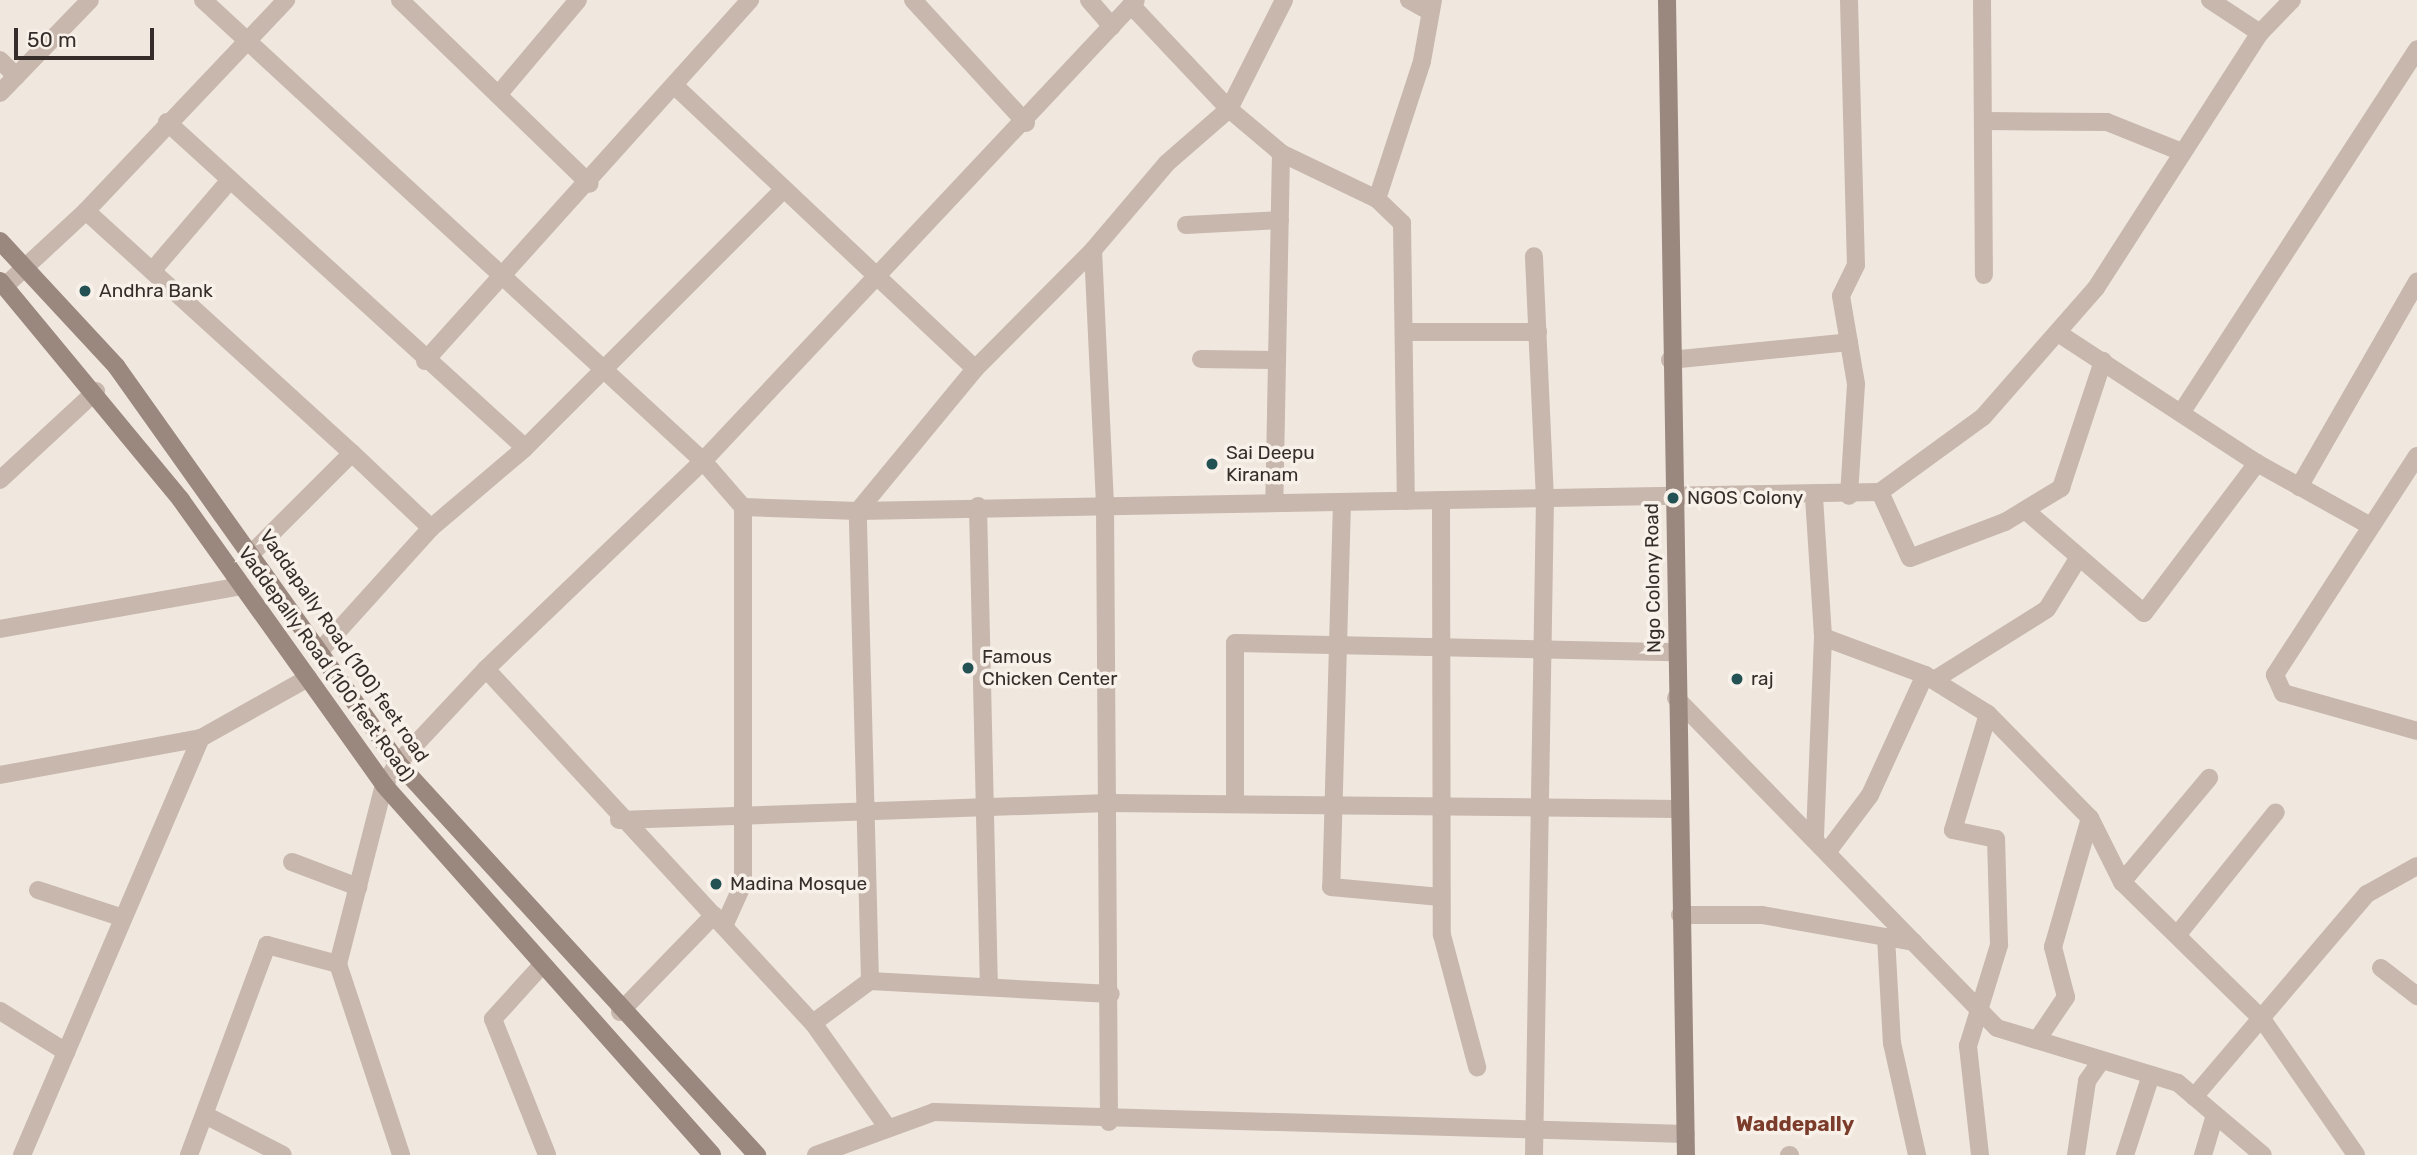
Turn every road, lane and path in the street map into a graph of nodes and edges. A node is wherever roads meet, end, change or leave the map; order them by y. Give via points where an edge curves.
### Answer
1 (90, 0) edge
2 (203, 0) edge
3 (285, 0) edge
4 (400, 0) edge
5 (578, 0) edge
6 (750, 0) edge
7 (912, 0) edge
8 (1088, 0) edge
9 (1284, 0) edge
10 (1409, 0) edge
11 (1667, 0) edge
12 (1849, 0) edge
13 (1982, 0) edge
14 (2210, 0) edge
15 (2292, 0) edge
16 (1133, 3) edge
17 (1431, 5) edge
18 (1112, 26) junction
19 (2260, 33) junction
20 (248, 40) junction
21 (2417, 48) edge
22 (0, 60) edge
23 (16, 76) junction
24 (675, 86) junction
25 (0, 93) edge
26 (498, 95) junction
27 (1230, 109) junction
28 (1985, 121) junction
29 (167, 122) junction
30 (1026, 123) junction
31 (2182, 152) junction
32 (1281, 153) junction
33 (230, 180) junction
34 (590, 184) junction
35 (784, 189) junction
36 (1377, 199) junction
37 (86, 211) junction
38 (1280, 220) junction
39 (1186, 225) dead end
40 (0, 240) edge
41 (1093, 250) junction
42 (1534, 256) dead end
43 (25, 264) junction
44 (152, 271) junction
45 (1984, 275) dead end
46 (877, 277) junction
47 (501, 279) junction
48 (2417, 282) edge
49 (2, 283) edge
50 (1406, 332) junction
51 (1538, 332) junction
52 (2058, 333) junction
53 (1849, 342) junction
54 (1201, 359) dead end
55 (1277, 360) junction
56 (1670, 360) junction
57 (425, 361) junction
58 (2103, 361) junction
59 (603, 369) junction
60 (975, 369) junction
61 (96, 391) junction
62 (2183, 410) junction
63 (526, 448) junction
64 (352, 453) junction
65 (2417, 456) edge
66 (703, 461) junction
67 (2257, 463) junction
68 (0, 480) edge
69 (2299, 487) junction
70 (1881, 492) junction
71 (1849, 496) junction
72 (1814, 497) junction
73 (1673, 498) junction
74 (1545, 500) junction
75 (1406, 501) junction
76 (1441, 501) junction
77 (1274, 502) junction
78 (1342, 502) junction
79 (1105, 504) junction
80 (978, 506) junction
81 (743, 507) junction
82 (2025, 510) junction
83 (858, 511) junction
84 (2369, 525) junction
85 (431, 528) junction
86 (252, 554) junction
87 (2079, 557) junction
88 (241, 586) junction
89 (0, 629) edge
90 (1823, 637) junction
91 (1338, 645) junction
92 (1440, 648) junction
93 (1543, 650) junction
94 (319, 652) junction
95 (1674, 652) junction
96 (486, 669) junction
97 (308, 678) junction
98 (1930, 678) junction
99 (1676, 698) junction
100 (1988, 714) junction
101 (2417, 731) edge
102 (201, 738) junction
103 (398, 763) junction
104 (0, 775) edge
105 (2209, 778) dead end
106 (384, 785) junction
107 (1335, 802) junction
108 (1109, 803) junction
109 (1235, 803) junction
110 (1439, 806) junction
111 (984, 808) junction
112 (1678, 808) junction
113 (1541, 811) junction
114 (745, 812) junction
115 (2276, 812) dead end
116 (867, 815) junction
117 (2090, 818) junction
118 (619, 820) junction
119 (1822, 844) junction
120 (292, 862) dead end
121 (2417, 866) edge
122 (2122, 882) junction
123 (358, 887) junction
124 (38, 890) dead end
125 (1441, 897) junction
126 (1680, 915) junction
127 (123, 918) junction
128 (719, 921) junction
129 (2178, 934) junction
130 (1886, 937) junction
131 (1914, 942) junction
132 (338, 964) junction
133 (542, 965) junction
134 (2381, 968) dead end
135 (870, 981) junction
136 (989, 984) junction
137 (1111, 994) junction
138 (2417, 996) edge
139 (1977, 1007) junction
140 (0, 1011) edge
141 (620, 1012) junction
142 (2262, 1019) junction
143 (813, 1023) junction
144 (2037, 1040) junction
145 (66, 1052) junction
146 (2101, 1061) junction
147 (1477, 1067) dead end
148 (2151, 1075) junction
149 (2194, 1097) junction
150 (2215, 1115) junction
151 (207, 1116) junction
152 (1109, 1122) junction
153 (888, 1128) junction
154 (1534, 1131) junction
155 (1686, 1134) junction
156 (22, 1155) edge
157 (189, 1155) edge
158 (283, 1155) edge
159 (401, 1155) edge
160 (547, 1155) edge
161 (712, 1155) edge
162 (757, 1155) edge
163 (816, 1155) edge
164 (1534, 1155) edge
165 (1686, 1155) edge
166 (1917, 1155) edge
167 (1980, 1155) edge
168 (2076, 1155) edge
169 (2124, 1155) edge
170 (2203, 1155) edge
171 (2263, 1155) edge
172 (2356, 1155) edge

1 - 23 street
2 - 20 street
3 - 20 street
4 - 26 street
5 - 26 street
6 - 24 street
7 - 30 street
8 - 18 street
9 - 27 street
10 - 17 street
11 - 56 main road, Ngo Colony Road
12 - 53 street via 1856,265 1841,296
13 - 28 street
14 - 19 street
15 - 19 street
16 - 18 street
16 - 27 street
17 - 36 street via 1422,61
18 - 30 street
19 - 31 street
20 - 29 street
20 - 47 street
21 - 62 street
22 - 23 street
23 - 25 street
24 - 34 street
24 - 35 street
26 - 34 street
27 - 32 street
27 - 41 street via 1167,163
28 - 31 street via 2107,122
28 - 45 street
29 - 33 street
29 - 37 street
30 - 46 street
31 - 52 street via 2096,288
32 - 36 street
32 - 38 street
33 - 44 street
33 - 57 street
34 - 47 street
35 - 46 street
35 - 59 street
36 - 50 street via 1402,223
37 - 43 street
37 - 44 street
38 - 39 street
38 - 55 street
40 - 43 main road, Vaddapally Road (100) feet road
41 - 60 street
41 - 79 street
42 - 51 street
43 - 49 street
43 - 86 main road, Vaddapally Road (100) feet road via 116,366
44 - 64 street
46 - 60 street
46 - 66 street
47 - 57 street
47 - 59 street
48 - 69 street
49 - 61 main road, Vaddepally Road (100 feet Road)
50 - 51 street
50 - 75 street
51 - 74 street
52 - 58 street
52 - 70 street via 1983,417
53 - 56 street
53 - 71 street via 1856,384
54 - 55 street
55 - 77 street
56 - 73 main road, Ngo Colony Road
57 - 63 street
58 - 62 street
58 - 82 street via 2062,488
59 - 63 street
59 - 66 street
60 - 83 street
61 - 68 street
61 - 88 main road, Vaddepally Road (100 feet Road)
62 - 67 street
63 - 85 street
64 - 85 street
64 - 86 street
65 - 84 street
66 - 81 street
66 - 96 street
67 - 69 street
67 - 87 street via 2144,613
69 - 84 street
70 - 71 street
70 - 82 street via 1910,558
71 - 72 street
72 - 73 street
72 - 90 street
73 - 74 street
73 - 95 main road, Ngo Colony Road
74 - 76 street
74 - 93 street
75 - 76 street
75 - 78 street
76 - 92 street
77 - 78 street
77 - 79 street
78 - 91 street
79 - 80 street
79 - 108 street
80 - 83 street
80 - 111 street
81 - 83 street
81 - 114 street
82 - 87 street
83 - 116 street
84 - 101 street via 2275,676 2283,693
85 - 94 street
86 - 94 main road, Vaddapally Road (100) feet road
87 - 98 street via 2047,609
88 - 89 street
88 - 97 main road, Vaddepally Road (100 feet Road)
90 - 98 street
90 - 119 street
91 - 92 street
91 - 107 street
91 - 109 street via 1235,643
92 - 93 street
92 - 110 street
93 - 95 street
93 - 113 street
94 - 103 main road, Vaddapally Road (100) feet road
95 - 99 main road, Ngo Colony Road
96 - 103 street
96 - 118 street
97 - 102 street
97 - 106 main road, Vaddepally Road (100 feet Road)
98 - 100 street
98 - 119 street via 1870,795
99 - 112 main road, Ngo Colony Road
99 - 119 street
100 - 117 street
100 - 139 street via 1953,830 1996,839 1999,945
102 - 104 street
102 - 127 street
103 - 106 street
103 - 141 main road, Vaddapally Road (100) feet road
105 - 122 street
106 - 123 street
106 - 133 main road, Vaddepally Road (100 feet Road)
107 - 109 street
107 - 110 street
107 - 125 street via 1331,887
108 - 109 street
108 - 111 street
108 - 137 street
110 - 113 street
110 - 125 street
111 - 116 street
111 - 136 street
112 - 113 street
112 - 126 main road, Ngo Colony Road
113 - 154 street
114 - 116 street
114 - 118 street
114 - 128 street via 742,893
115 - 129 street
116 - 135 street
117 - 122 street
117 - 144 street via 2053,947 2066,997
118 - 128 street
119 - 131 street
120 - 123 street
121 - 142 street via 2367,894
122 - 129 street
123 - 132 street
124 - 127 street
125 - 147 street via 1442,935
126 - 130 street via 1762,915
126 - 155 main road, Ngo Colony Road
127 - 145 street
128 - 141 street
128 - 143 street
129 - 142 street
130 - 131 street
130 - 166 street via 1892,1043
131 - 139 street
132 - 151 street via 267,945
132 - 159 street
133 - 160 street via 493,1019
133 - 161 main road, Vaddepally Road (100 feet Road)
134 - 138 street
135 - 136 street
135 - 143 street
136 - 137 street
137 - 152 street
139 - 144 street via 1997,1028
139 - 167 street via 1968,1046
140 - 145 street
141 - 162 main road, Vaddapally Road (100) feet road
142 - 149 street
142 - 172 street
143 - 153 street
144 - 146 street
145 - 156 street
146 - 148 street
146 - 168 street via 2087,1081
148 - 149 street
148 - 169 street
149 - 150 street
150 - 170 street
150 - 171 street
151 - 157 street
151 - 158 street
152 - 153 street via 934,1112
152 - 154 street
153 - 163 street
154 - 155 street
154 - 164 street
155 - 165 main road, Ngo Colony Road

